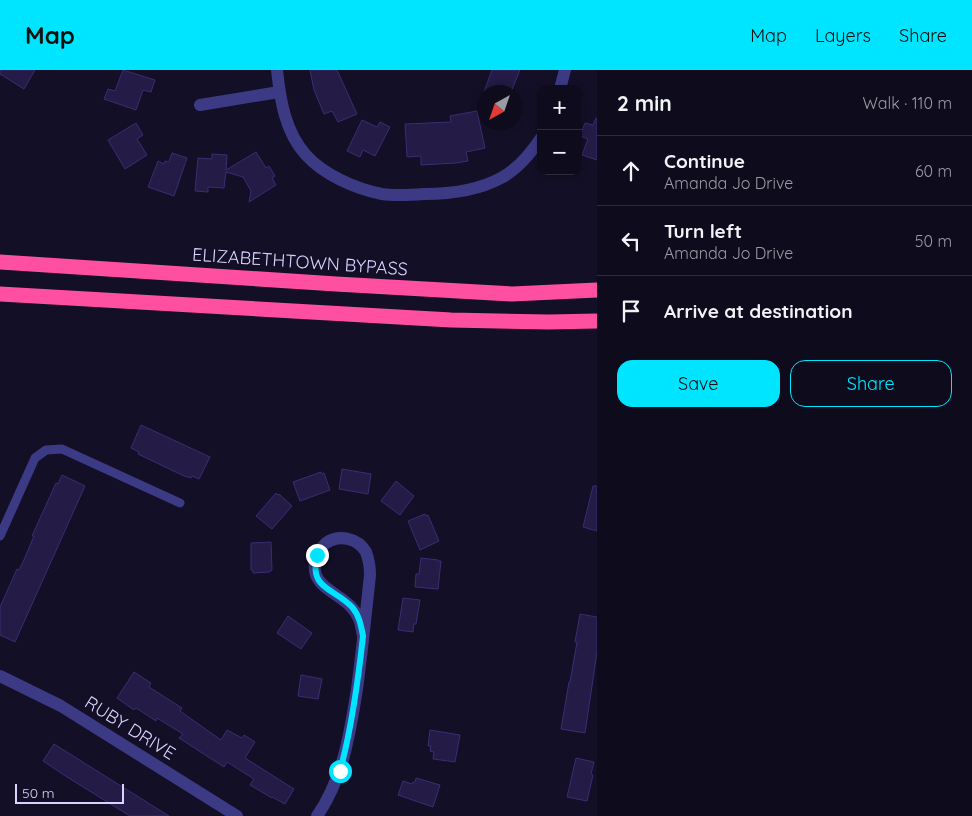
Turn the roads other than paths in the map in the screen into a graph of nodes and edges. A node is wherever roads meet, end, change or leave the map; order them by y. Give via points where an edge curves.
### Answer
1 (277, 70) edge
2 (565, 70) edge
3 (561, 85) edge
4 (279, 92) junction
5 (200, 105) dead end
6 (537, 143) edge
7 (0, 262) edge
8 (597, 290) edge
9 (0, 294) edge
10 (597, 321) edge
11 (180, 503) dead end
12 (0, 536) edge
13 (363, 636) junction
14 (0, 676) edge
15 (237, 816) edge
16 (318, 816) edge

1 - 4 street
2 - 3 street
4 - 5 street
4 - 6 street via 291,131 306,156 338,180 382,194 440,194 488,184 516,168
7 - 8 highway, ELIZABETHTOWN BYPASS via 504,294
9 - 10 highway via 451,320
11 - 12 lane via 62,449 46,450 35,458
13 - 13 street via 370,562 358,542 337,538 321,548 315,572 326,589 352,607 358,615
13 - 16 street via 345,753 333,788
14 - 15 street, RUBY DRIVE via 61,706

